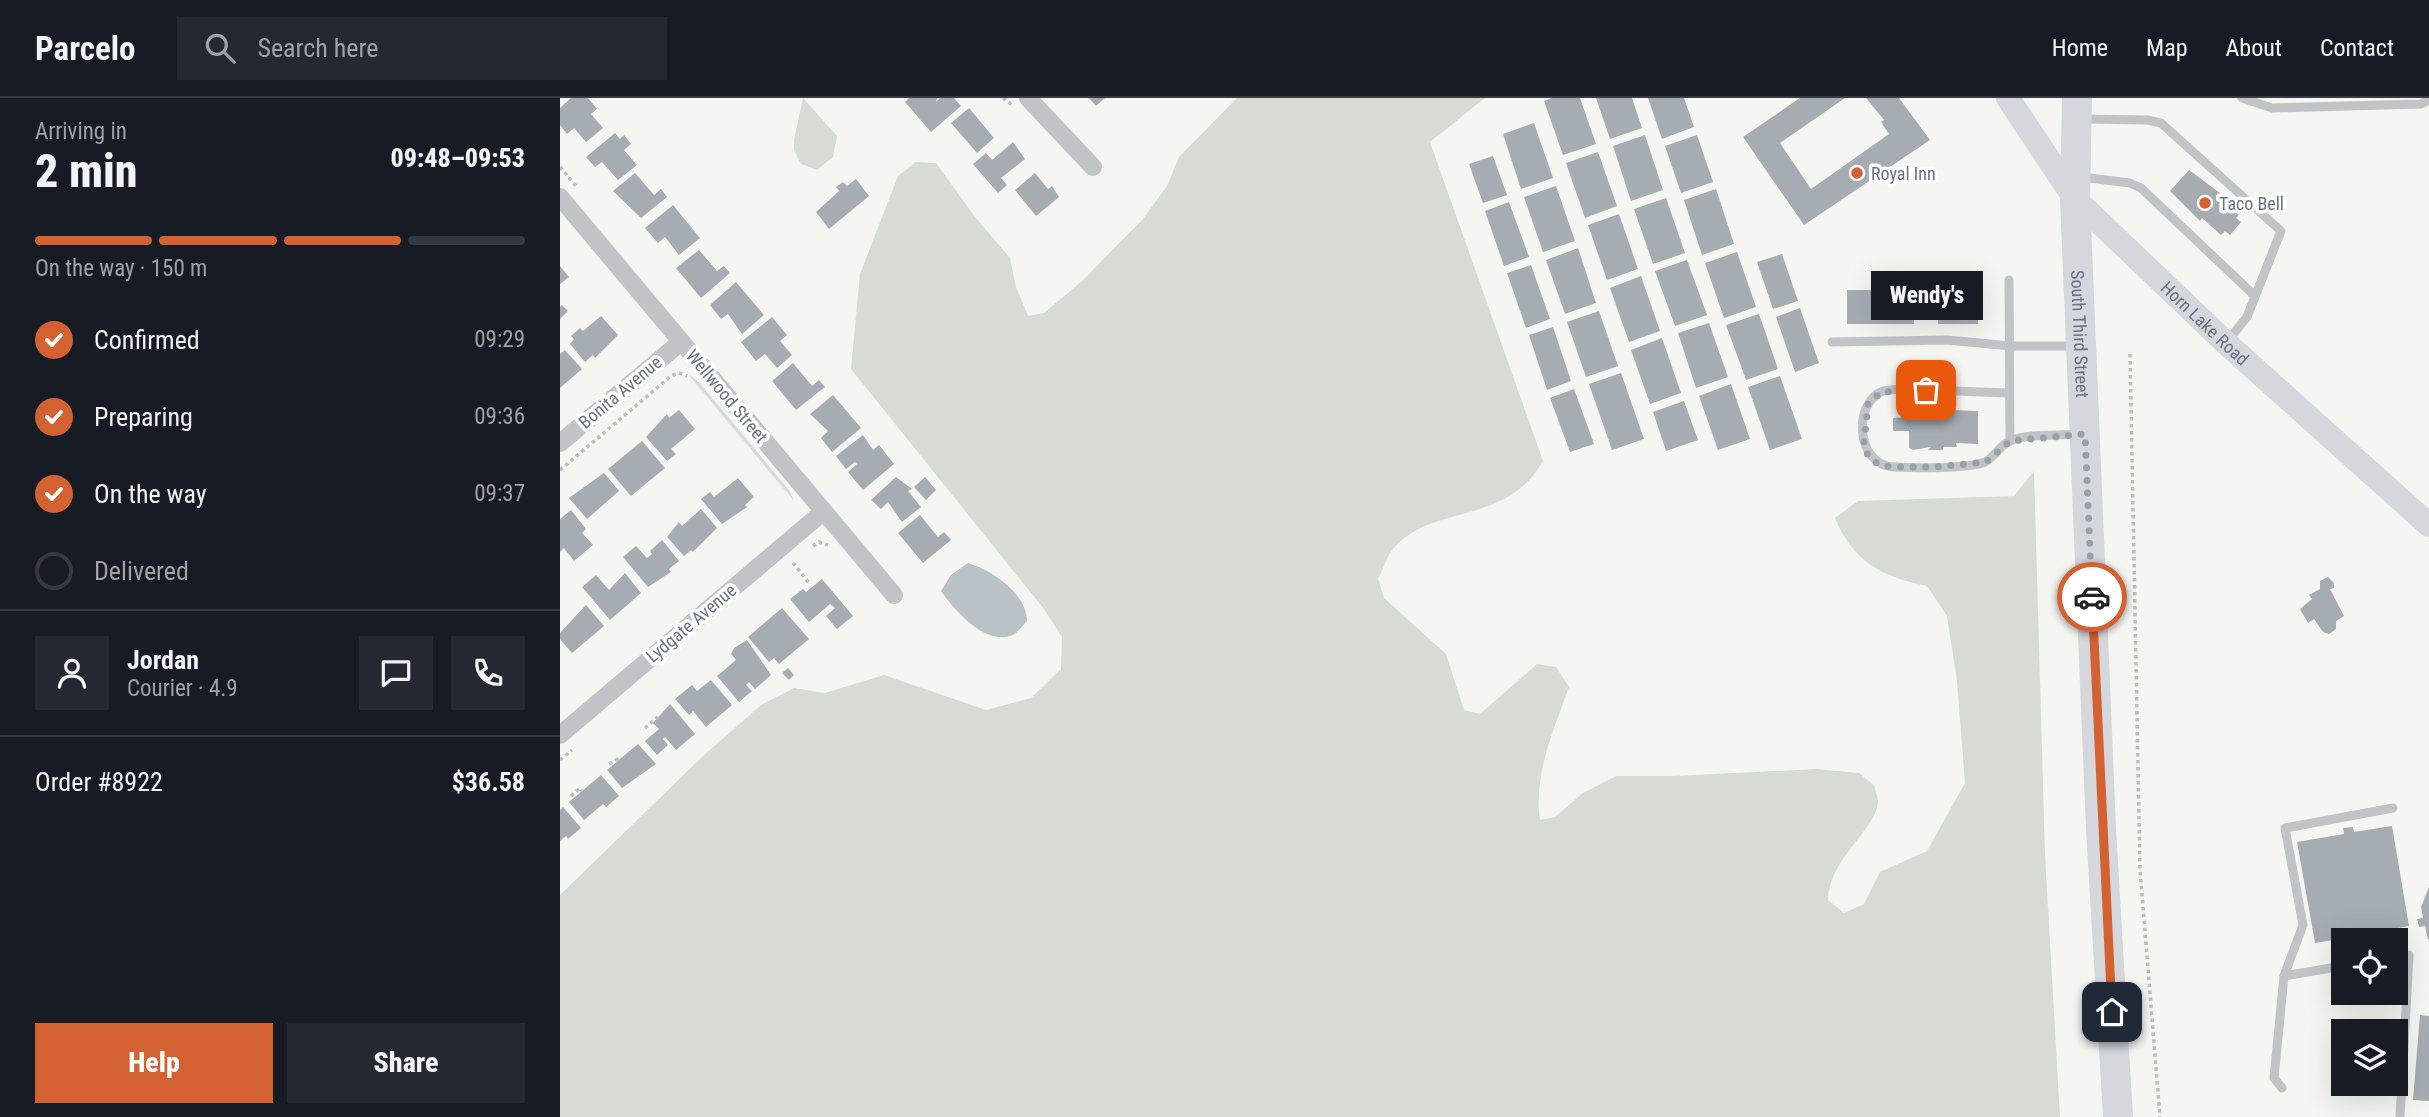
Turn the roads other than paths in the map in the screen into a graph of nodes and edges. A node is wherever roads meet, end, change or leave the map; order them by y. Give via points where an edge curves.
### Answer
1 (1028, 98) edge
2 (2008, 98) edge
3 (2242, 98) edge
4 (2429, 100) edge
5 (2077, 108) edge
6 (1093, 167) dead end
7 (2075, 188) junction
8 (560, 197) edge
9 (2009, 280) dead end
10 (2255, 296) junction
11 (681, 342) junction
12 (1832, 342) dead end
13 (2226, 343) junction
14 (2011, 346) junction
15 (2081, 346) junction
16 (2009, 393) junction
17 (2085, 434) junction
18 (2010, 441) junction
19 (560, 443) edge
20 (823, 512) junction
21 (2429, 525) edge
22 (894, 595) dead end
23 (560, 735) edge
24 (2393, 808) dead end
25 (2408, 955) edge
26 (2331, 968) edge
27 (2408, 973) edge
28 (2284, 976) junction
29 (2406, 1005) edge
30 (2282, 1088) dead end
31 (2118, 1117) edge
32 (2400, 1117) edge

1 - 6 street
2 - 7 main road, Horn Lake Road
3 - 4 lane via 2272,108 2421,104
5 - 7 highway, South Third Street
5 - 10 lane via 2161,123 2281,231
7 - 10 lane via 2130,183 2141,188
7 - 13 main road, Horn Lake Road
7 - 15 highway, South Third Street
8 - 11 street, Wellwood Street
9 - 14 lane
10 - 13 lane via 2247,317
11 - 19 street, Bonita Avenue
11 - 20 street, Wellwood Street
12 - 14 lane via 1947,340
13 - 21 main road, Horn Lake Road
14 - 15 lane
14 - 16 lane
15 - 17 highway, South Third Street
16 - 18 lane
16 - 18 lane via 1881,392 1868,404 1864,443 1868,456 1878,464 1937,467 1986,462
17 - 18 lane
17 - 31 highway, South Third Street
20 - 22 street, Wellwood Street
20 - 23 street, Lydgate Avenue
24 - 28 lane via 2285,828 2303,925
25 - 27 lane
26 - 28 lane
28 - 30 lane via 2274,1078
29 - 32 lane

